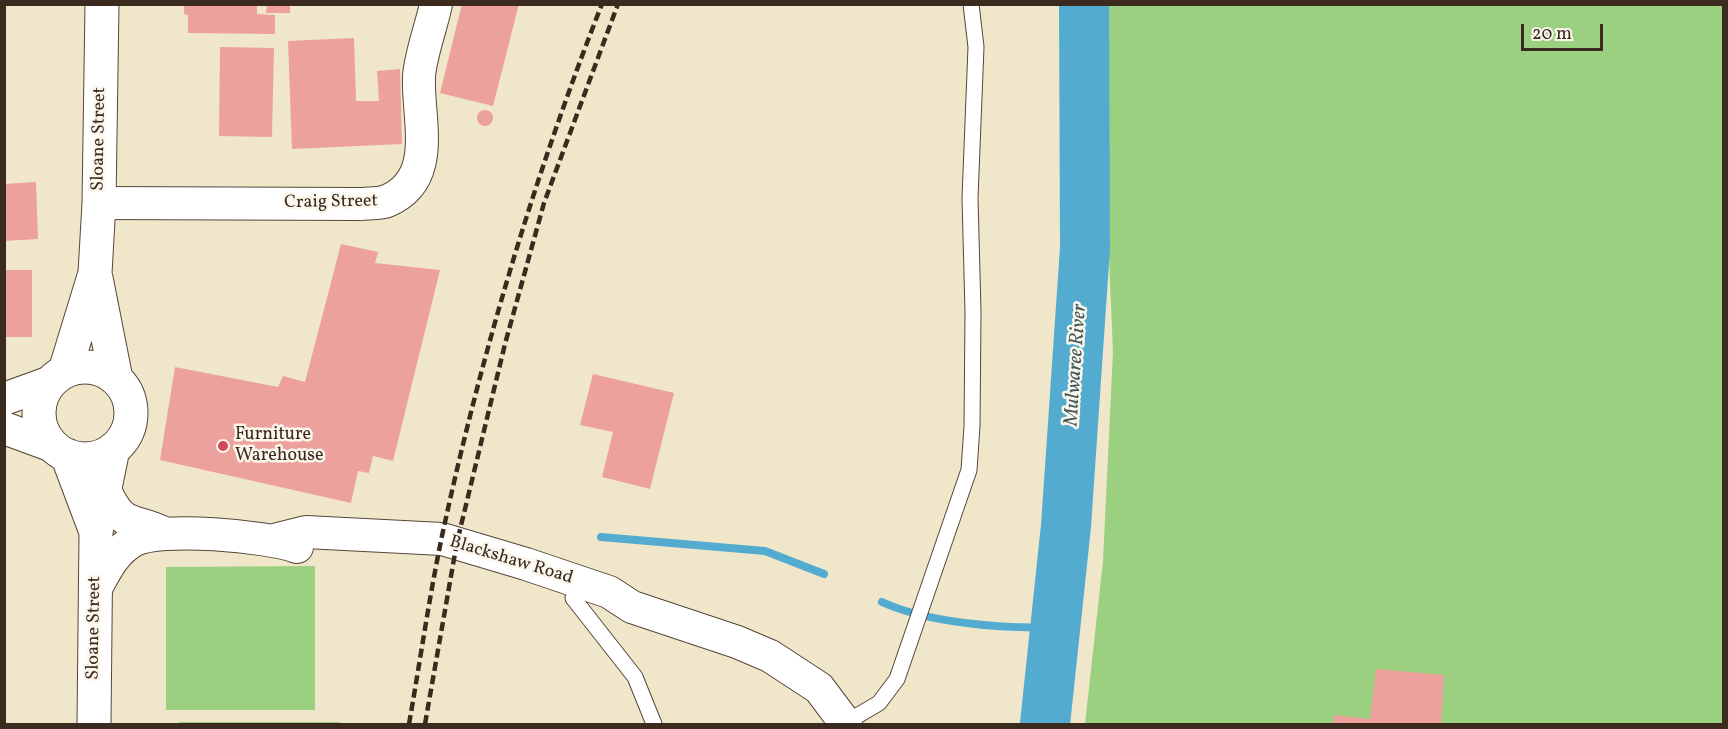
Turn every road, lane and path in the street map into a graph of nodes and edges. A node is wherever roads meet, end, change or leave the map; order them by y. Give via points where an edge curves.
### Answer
1 (102, 4) edge
2 (436, 4) edge
3 (970, 4) edge
4 (99, 203) junction
5 (95, 273) junction
6 (58, 377) junction
7 (116, 379) junction
8 (4, 399) edge
9 (4, 428) edge
10 (113, 449) junction
11 (60, 450) junction
12 (105, 490) junction
13 (96, 532) junction
14 (165, 534) junction
15 (278, 539) junction
16 (96, 588) junction
17 (573, 598) junction
18 (632, 608) junction
19 (94, 724) edge
20 (654, 724) edge
21 (846, 724) edge

1 - 4 street, Sloane Street
2 - 4 street, Craig Street via 419,75 423,149 419,169 406,187 387,201
3 - 21 lane via 976,47 970,198 973,312 969,470 897,679 879,703
4 - 5 street, Sloane Street
5 - 6 street, Sloane Street
5 - 7 street, Sloane Street
6 - 7 street via 92,367
6 - 8 street
6 - 11 street via 43,393 39,414 44,434
7 - 10 street via 124,389 131,414 128,427
9 - 11 street
10 - 11 street via 91,458
10 - 12 street, Sloane Street
11 - 13 street, Sloane Street
12 - 13 street, Sloane Street
12 - 14 street, Blackshaw Road via 113,509 127,522
13 - 16 street, Sloane Street
14 - 15 street, Blackshaw Road
14 - 16 street, Blackshaw Road via 128,544 113,557
15 - 17 street, Blackshaw Road via 302,548 453,559
15 - 18 street, Blackshaw Road via 306,531 457,542 609,592
16 - 19 street, Sloane Street
17 - 18 street, Blackshaw Road via 602,607
17 - 20 lane via 636,677
18 - 21 street, Blackshaw Road via 770,656 819,688

